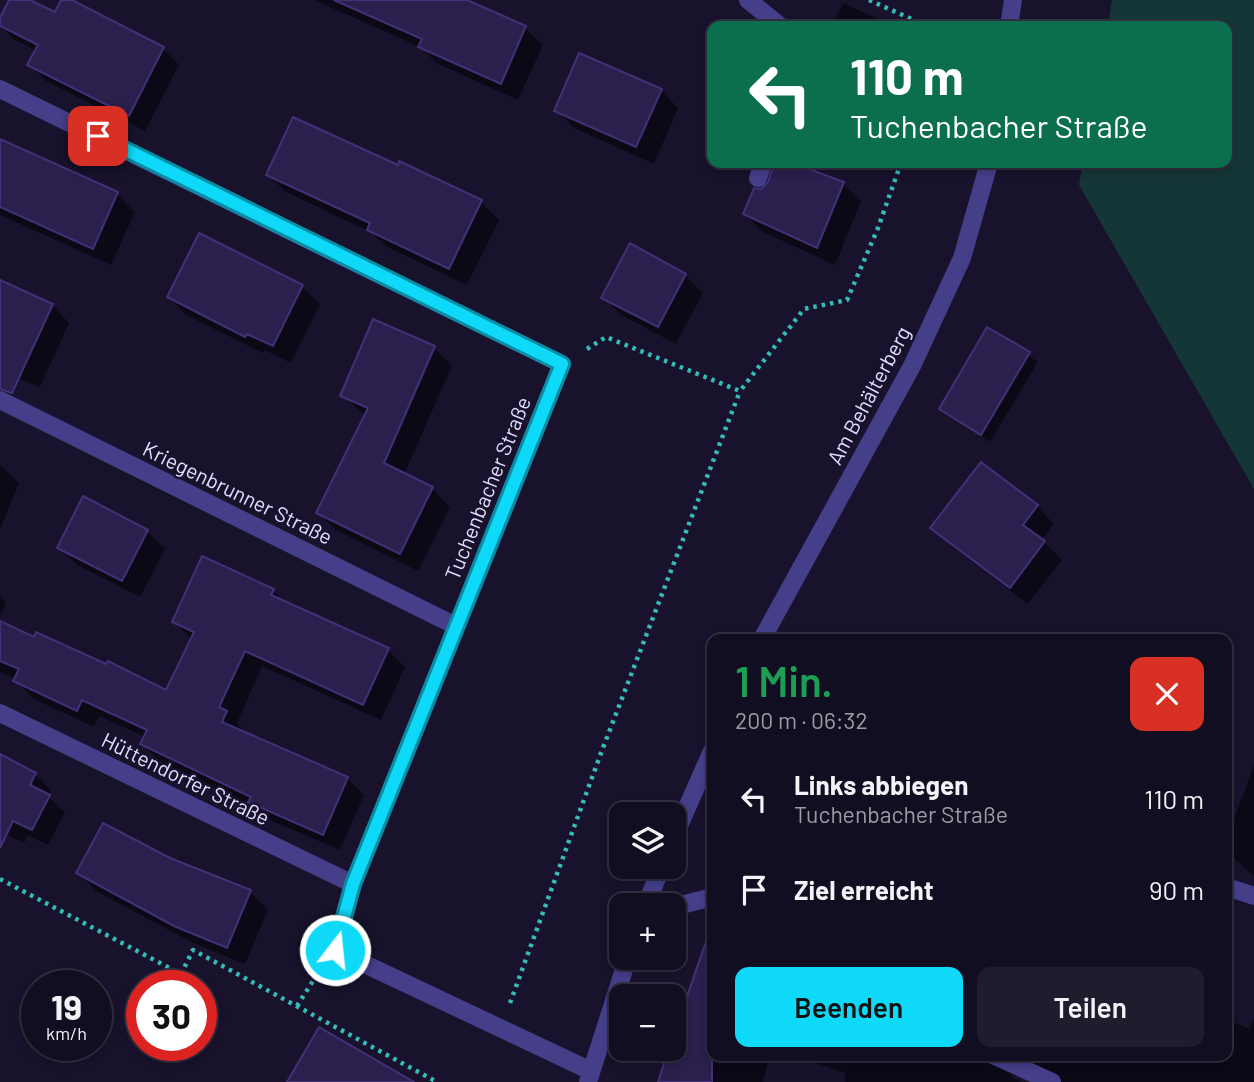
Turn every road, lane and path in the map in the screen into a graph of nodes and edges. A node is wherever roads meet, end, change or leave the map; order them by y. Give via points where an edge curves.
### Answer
1 (869, 0) edge
2 (1013, 0) edge
3 (752, 4) edge
4 (774, 21) edge
5 (916, 21) edge
6 (1010, 21) edge
7 (0, 89) edge
8 (899, 168) edge
9 (988, 168) edge
10 (562, 364) junction
11 (740, 391) junction
12 (0, 400) edge
13 (456, 626) junction
14 (765, 634) edge
15 (0, 713) edge
16 (707, 762) edge
17 (686, 810) edge
18 (0, 879) edge
19 (353, 884) junction
20 (1232, 889) edge
21 (1254, 896) edge
22 (707, 898) edge
23 (686, 905) edge
24 (624, 970) edge
25 (311, 983) dead end
26 (297, 1006) junction
27 (501, 1029) junction
28 (1006, 1061) edge
29 (589, 1077) edge
30 (437, 1082) edge
31 (1052, 1082) edge

1 - 5 path
2 - 6 street
3 - 4 street
7 - 10 street
8 - 11 path via 847,300 804,309
9 - 14 street, Am Behälterberg via 962,258 912,366
10 - 11 path via 606,337
10 - 13 street, Tuchenbacher Straße
11 - 27 path
12 - 13 street, Kriegenbrunner Straße
13 - 19 street, Tuchenbacher Straße
15 - 19 street, Hüttendorfer Straße
16 - 17 street
18 - 26 path via 181,974 192,950
19 - 27 street, Tuchenbacher Straße via 335,950
20 - 21 street
22 - 23 street
24 - 29 street
25 - 26 path
26 - 30 path
27 - 29 street, Tuchenbacher Straße
28 - 31 street

